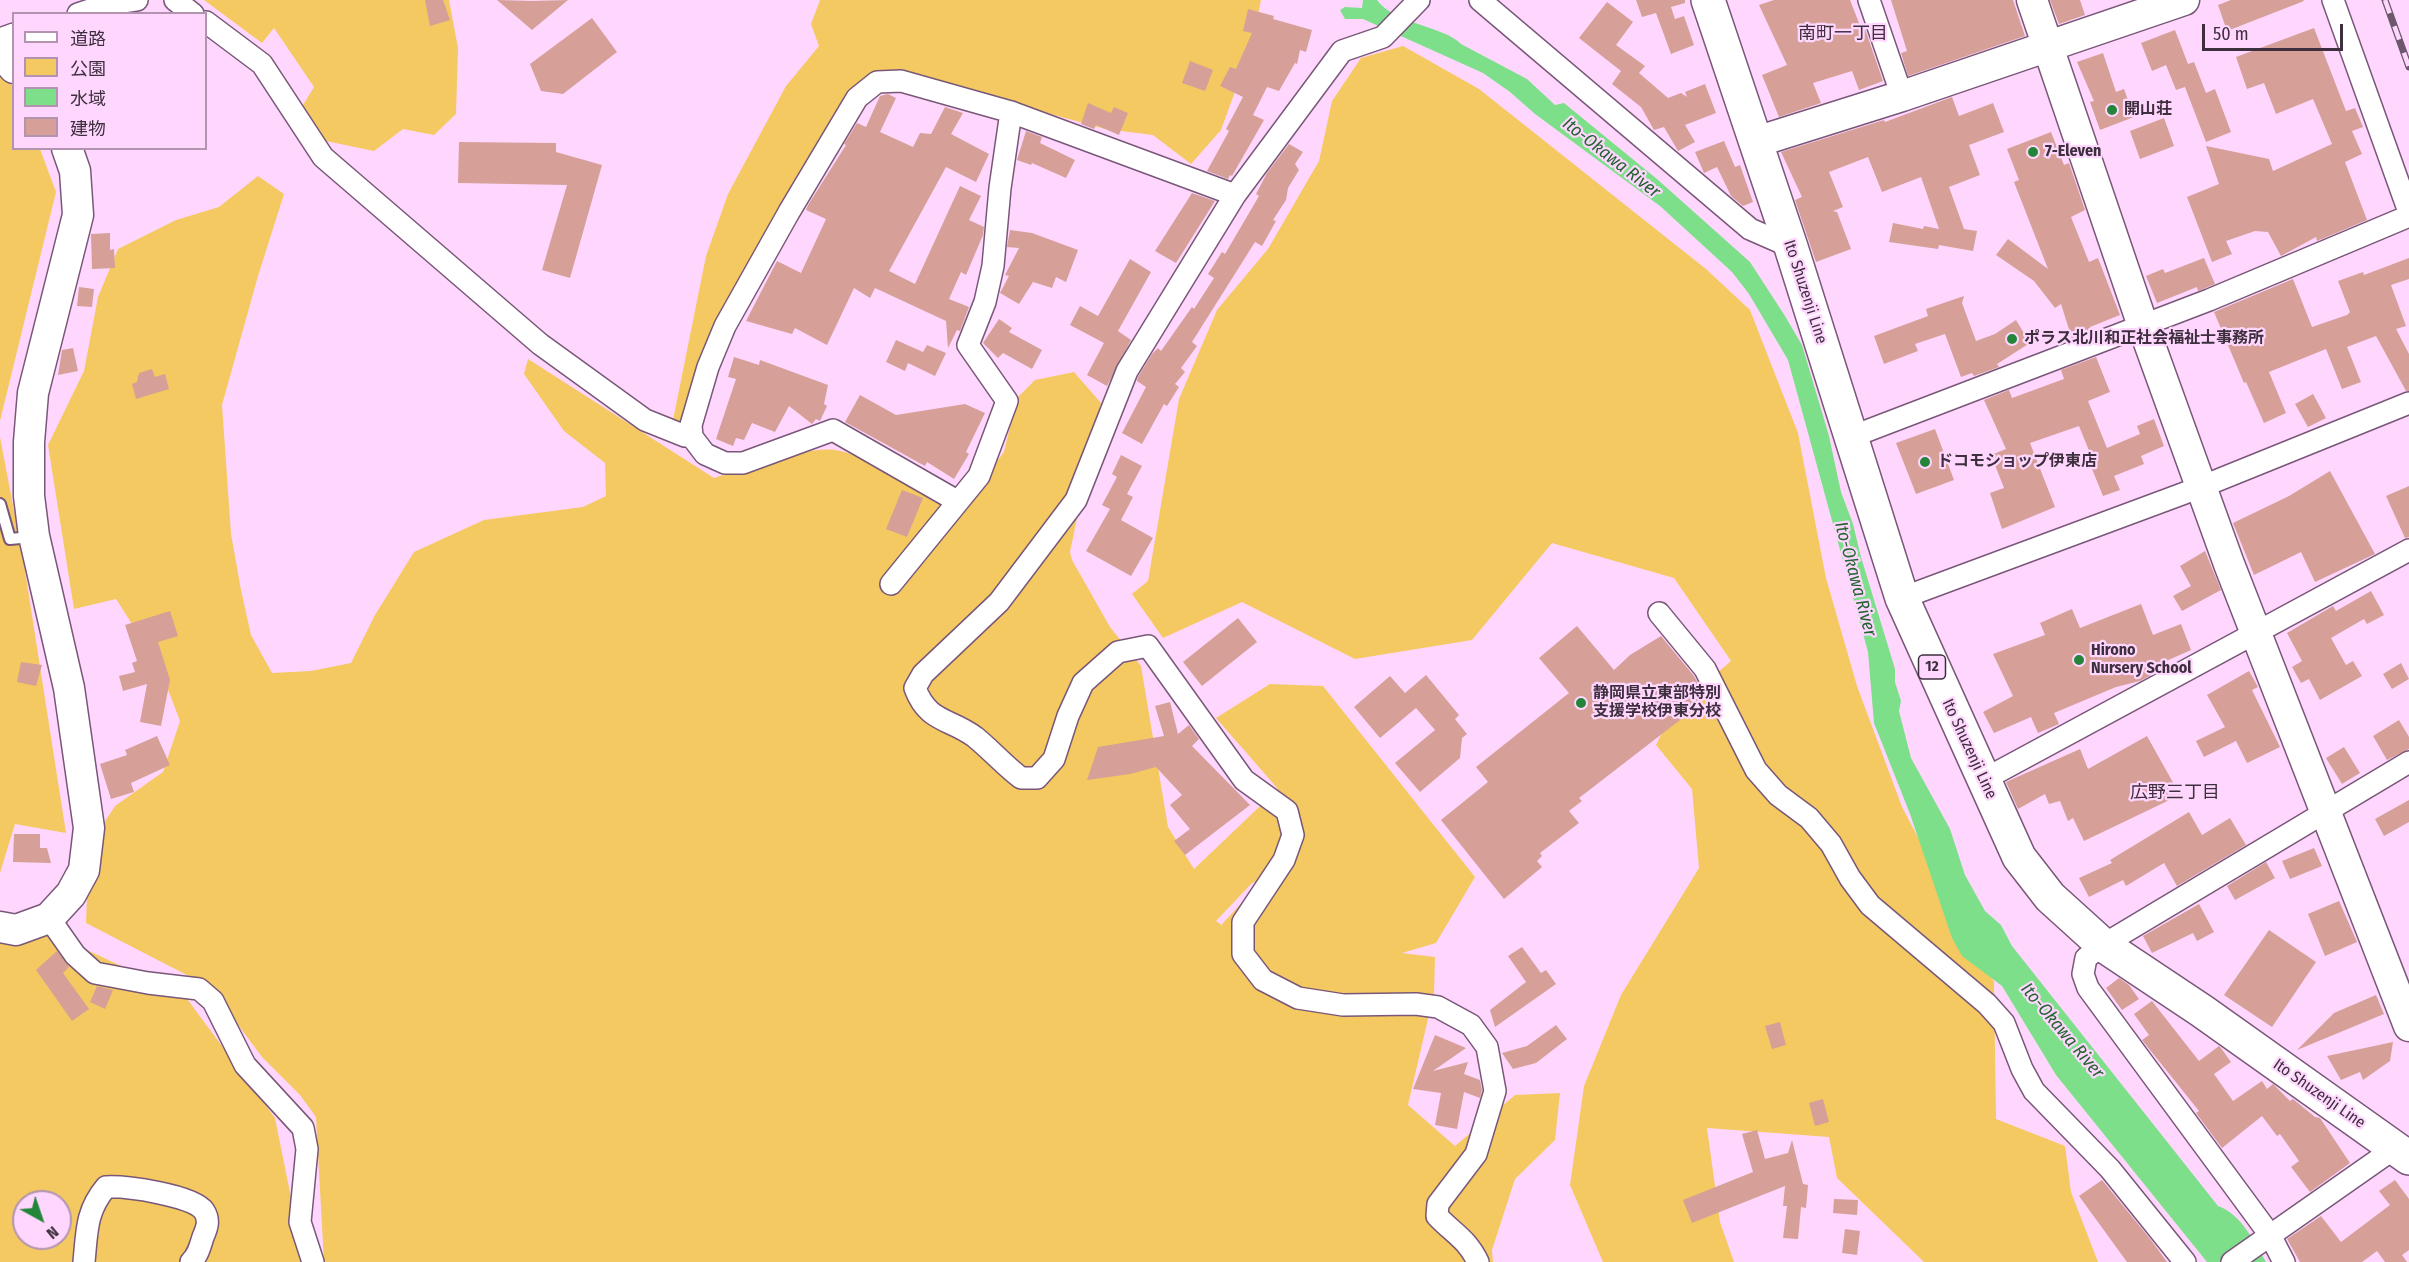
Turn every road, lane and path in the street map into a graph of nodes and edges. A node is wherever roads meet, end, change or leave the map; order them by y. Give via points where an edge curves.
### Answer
1 (137, 0) edge
2 (175, 0) edge
3 (1419, 0) edge
4 (1480, 0) edge
5 (1708, 0) edge
6 (1869, 0) edge
7 (2032, 0) edge
8 (2184, 0) edge
9 (2333, 0) edge
10 (84, 12) edge
11 (190, 12) edge
12 (207, 23) edge
13 (2049, 47) junction
14 (0, 52) edge
15 (12, 66) edge
16 (1902, 96) junction
17 (1011, 112) junction
18 (1756, 142) junction
19 (68, 150) edge
20 (1235, 195) junction
21 (2409, 214) edge
22 (1791, 247) junction
23 (2143, 326) junction
24 (2409, 403) edge
25 (685, 436) dead end
26 (1851, 437) junction
27 (2201, 488) junction
28 (957, 501) junction
29 (0, 504) edge
30 (15, 538) edge
31 (2409, 550) edge
32 (891, 585) dead end
33 (1902, 598) junction
34 (1659, 613) dead end
35 (2256, 630) junction
36 (2409, 762) edge
37 (1983, 780) junction
38 (2324, 811) junction
39 (49, 918) junction
40 (0, 927) edge
41 (2103, 945) junction
42 (2409, 1026) edge
43 (2402, 1153) edge
44 (2266, 1237) junction
45 (84, 1262) edge
46 (191, 1262) edge
47 (313, 1262) edge
48 (1478, 1262) edge
49 (2185, 1262) edge
50 (2232, 1262) edge
51 (2284, 1262) edge

1 - 10 street
2 - 11 street
3 - 20 street via 1383,36 1342,51
4 - 22 street via 1750,229
5 - 18 main road, Ito Shuzenji Line / 12
6 - 16 street
7 - 13 street
8 - 13 street
9 - 21 street
12 - 25 street via 262,64 332,165 540,344 645,420
13 - 16 street
13 - 23 street
14 - 15 street
16 - 18 street
17 - 20 street
17 - 28 street via 993,266 986,302 968,345 1007,401 979,477
17 - 28 street via 901,81 877,82 858,98 725,326 691,425 692,437 705,454 725,463 743,463 833,430
18 - 22 main road, Ito Shuzenji Line / 12
19 - 30 street via 75,171 78,215 33,393 28,442 29,496
20 - 48 street via 1127,371 1076,500 999,602 923,674 915,688 921,703 938,719 973,736 1021,778 1037,778 1054,759 1083,683 1118,652 1148,646 1244,780 1287,811 1293,835 1284,860 1243,922 1243,954 1263,980 1298,998 1343,1005 1438,1007 1471,1025 1487,1047 1495,1091 1476,1154 1438,1204 1437,1216 1466,1240
21 - 23 street
22 - 26 main road, Ito Shuzenji Line / 12
23 - 26 street
23 - 27 street
24 - 27 street
26 - 33 main road, Ito Shuzenji Line / 12
27 - 33 street
27 - 35 street
28 - 32 street
29 - 30 lane
30 - 39 street via 69,688 89,828 84,870 71,894
31 - 35 street
33 - 37 main road, Ito Shuzenji Line / 12
34 - 49 street via 1705,669 1756,770 1778,795 1809,818 1831,844 1870,905 1987,1004 2015,1046 2034,1090 2110,1169
35 - 37 street
35 - 38 street
36 - 38 street
37 - 41 main road, Ito Shuzenji Line / 12 via 2019,857 2050,897
38 - 41 street
38 - 42 street
39 - 40 street via 16,930
39 - 47 street via 75,955 95,973 199,989 213,1001 245,1065 303,1128 307,1149 300,1222
41 - 43 main road, Ito Shuzenji Line / 12
41 - 44 street via 2086,958 2083,974 2088,988
43 - 44 street
44 - 50 street
44 - 51 street
45 - 46 street via 94,1202 106,1187 124,1186 192,1201 204,1210 208,1225

